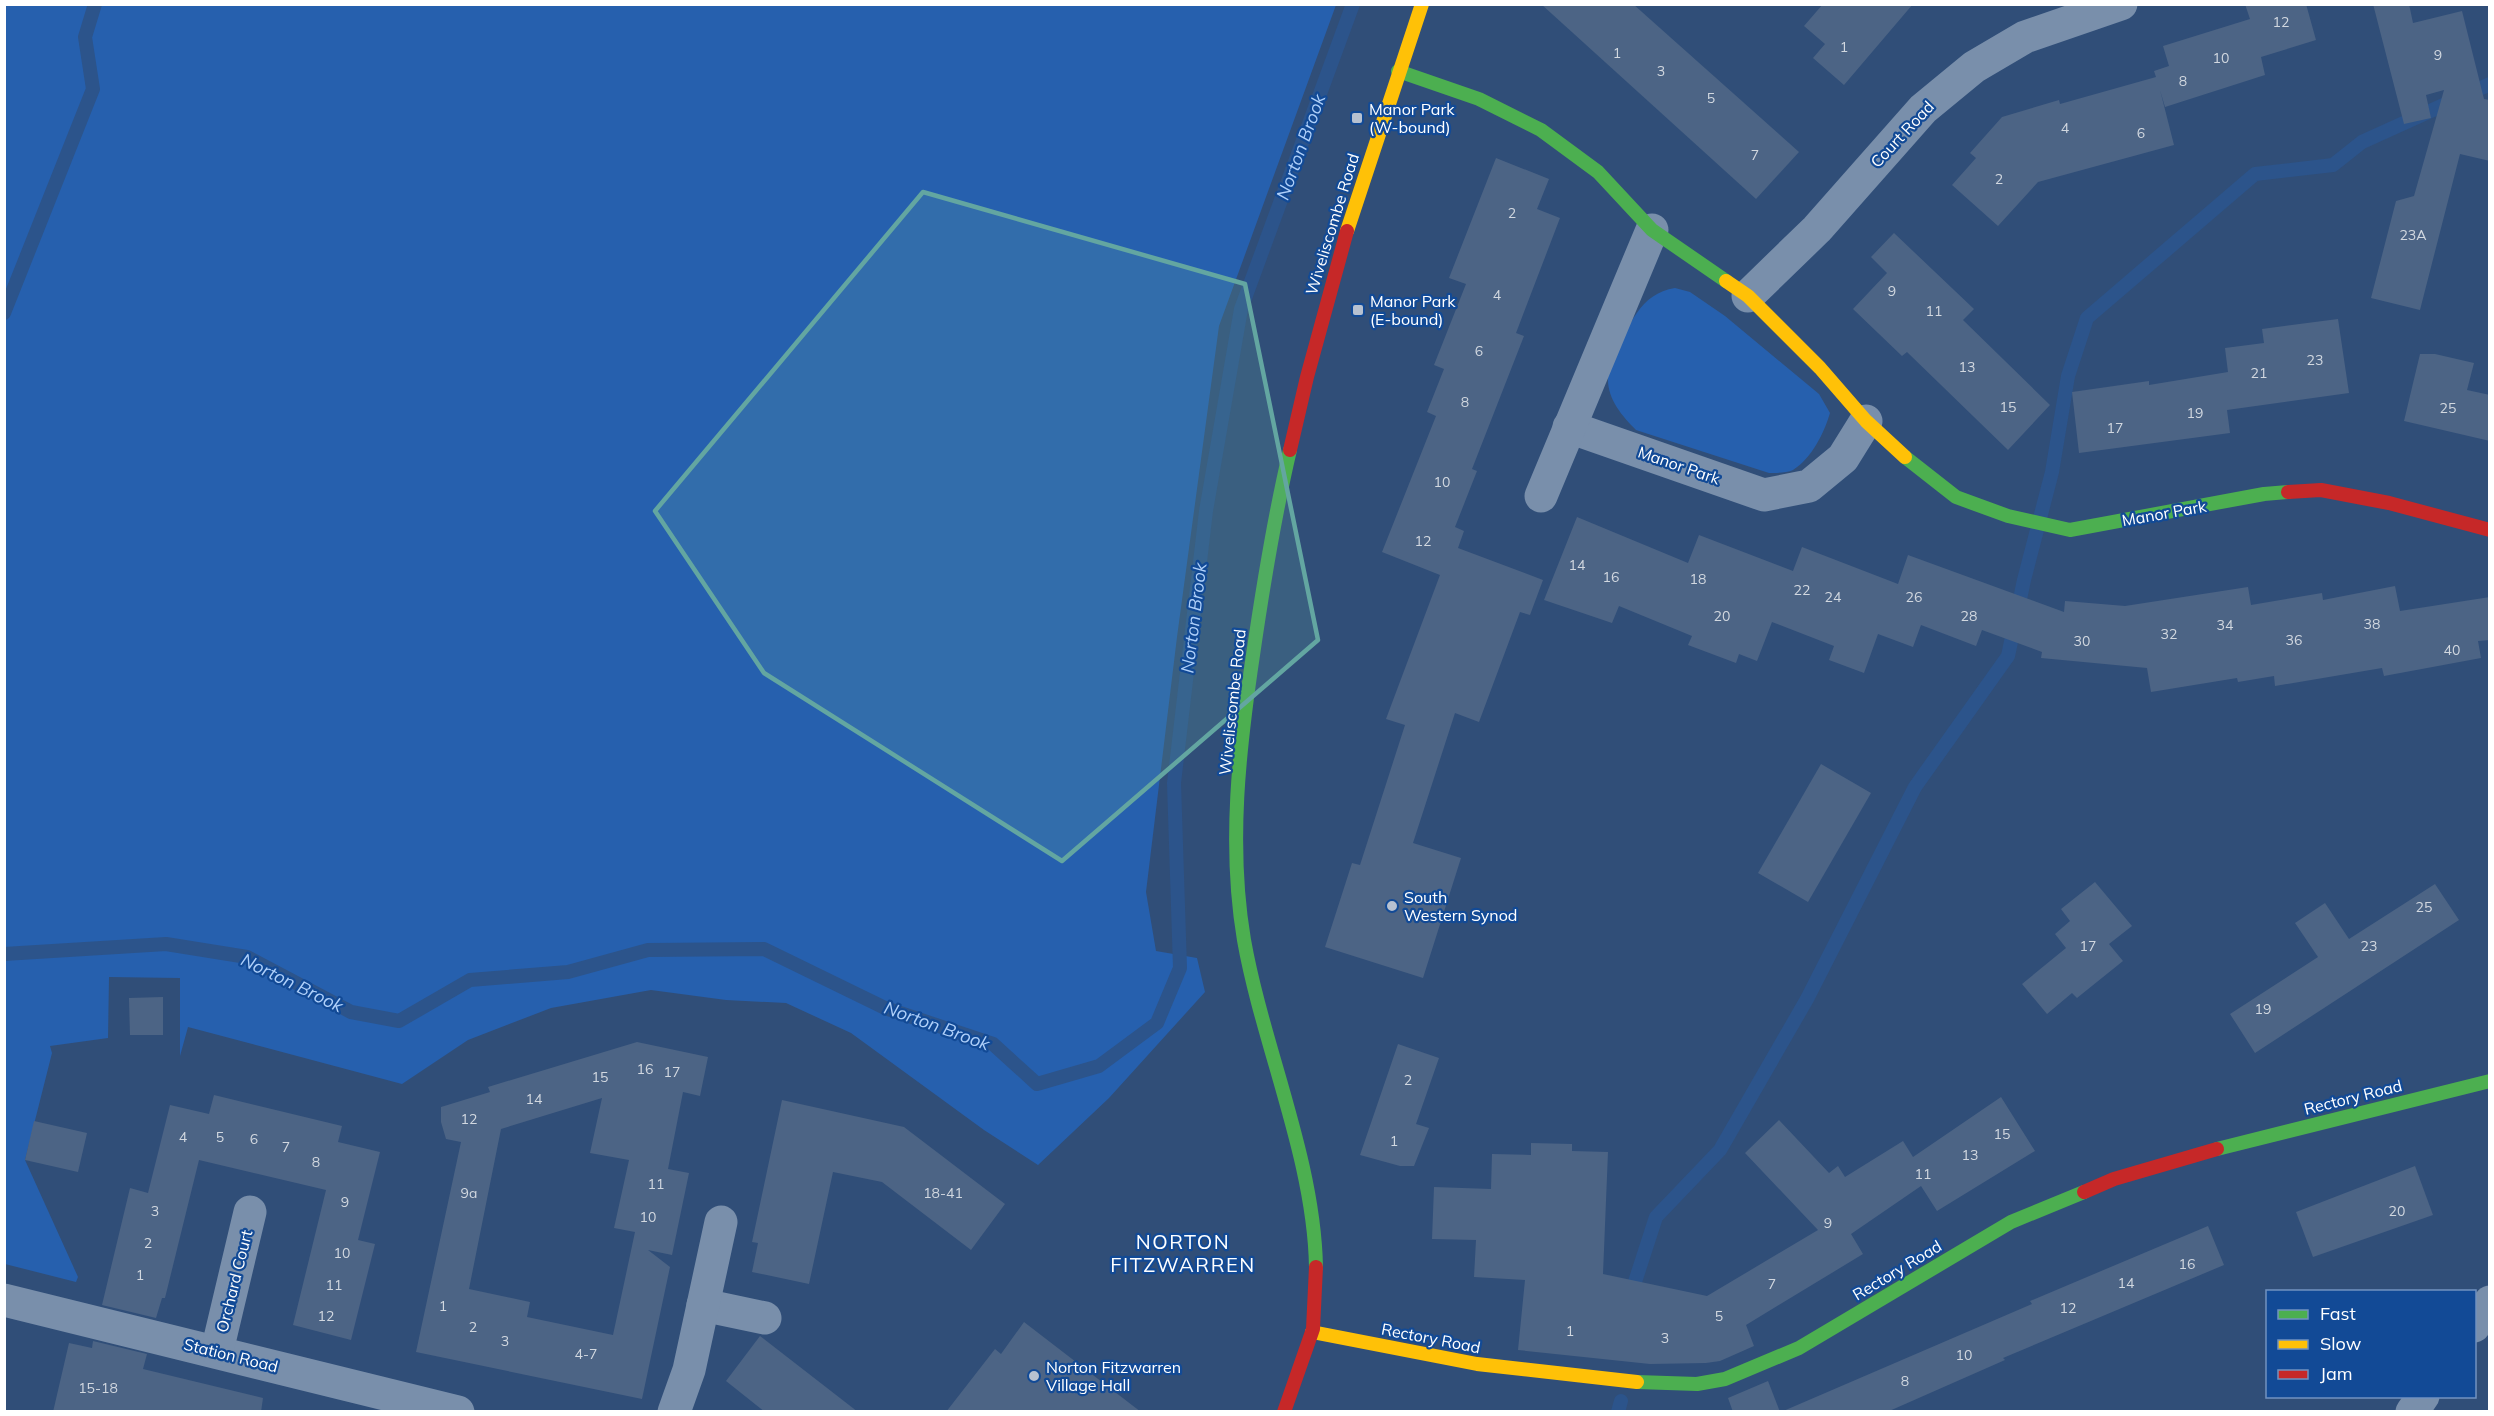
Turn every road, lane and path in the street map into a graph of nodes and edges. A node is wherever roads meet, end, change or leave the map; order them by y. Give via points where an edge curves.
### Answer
1 (1422, 4) edge
2 (2121, 4) edge
3 (1398, 71) junction
4 (1652, 230) junction
5 (1748, 296) junction
6 (1866, 421) junction
7 (1569, 427) junction
8 (1541, 496) dead end
9 (2490, 530) edge
10 (2489, 1084) edge
11 (250, 1212) dead end
12 (722, 1222) dead end
13 (4, 1300) edge
14 (2490, 1302) edge
15 (703, 1305) junction
16 (765, 1318) dead end
17 (2476, 1324) edge
18 (1312, 1332) junction
19 (217, 1351) junction
20 (2422, 1398) edge
21 (458, 1412) edge
22 (674, 1412) edge
23 (1284, 1412) edge
24 (2412, 1412) edge

1 - 3 street, Wiveliscombe Road
2 - 5 street, Court Road via 2025,37 1974,67 1923,109 1817,229
3 - 4 street, Manor Park via 1479,99 1541,130 1598,172
3 - 18 street, Wiveliscombe Road via 1348,224 1297,415 1265,570 1240,760 1236,861 1243,925 1258,1000 1310,1199 1316,1262
4 - 5 street, Manor Park
4 - 7 street
5 - 6 street, Manor Park
6 - 7 street, Manor Park via 1843,458 1809,486 1764,495
6 - 9 street, Manor Park via 1956,497 2008,516 2070,530 2264,494 2321,490 2389,503
7 - 8 street
10 - 18 street, Rectory Road via 2232,1145 2114,1179 2011,1222 1798,1348 1725,1379 1660,1384 1553,1374 1477,1364
11 - 19 street, Orchard Court
12 - 15 street
13 - 19 street, Station Road
14 - 17 street
15 - 16 street
15 - 22 street via 689,1370
18 - 23 street, Wiveliscombe Road
19 - 21 street, Station Road
20 - 24 street

